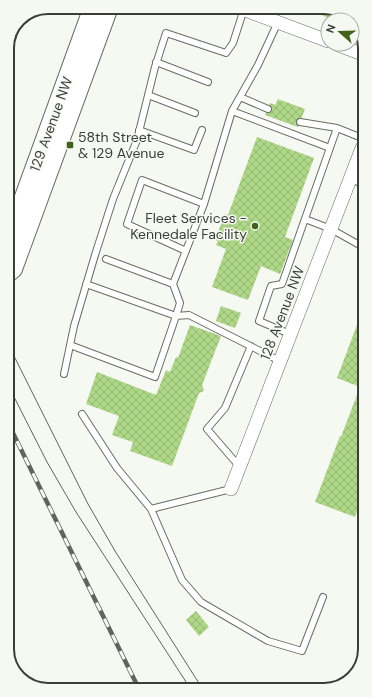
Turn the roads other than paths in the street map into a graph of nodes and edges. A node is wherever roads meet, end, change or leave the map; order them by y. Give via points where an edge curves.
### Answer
1 (90, 14) edge
2 (106, 14) edge
3 (239, 14) edge
4 (256, 14) edge
5 (278, 22) junction
6 (320, 38) edge
7 (156, 62) junction
8 (208, 82) dead end
9 (148, 94) junction
10 (240, 97) junction
11 (268, 109) dead end
12 (232, 111) junction
13 (196, 113) dead end
14 (300, 122) dead end
15 (337, 128) junction
16 (139, 130) junction
17 (202, 130) dead end
18 (358, 136) edge
19 (330, 148) junction
20 (358, 171) edge
21 (356, 182) edge
22 (204, 204) junction
23 (305, 219) junction
24 (14, 224) edge
25 (331, 229) junction
26 (358, 244) edge
27 (186, 251) junction
28 (106, 259) dead end
29 (14, 266) edge
30 (86, 284) junction
31 (173, 284) junction
32 (176, 316) junction
33 (290, 334) junction
34 (70, 345) junction
35 (251, 346) junction
36 (280, 361) junction
37 (64, 374) dead end
38 (82, 414) dead end
39 (239, 466) junction
40 (231, 489) joint
41 (151, 509) junction
42 (323, 597) dead end

1 - 24 street, 129 Avenue NW
2 - 29 street, 129 Avenue NW
3 - 7 lane via 233,43 226,53 166,33
4 - 5 street
5 - 6 street
5 - 10 lane
7 - 8 lane
7 - 9 lane
9 - 13 lane
9 - 16 lane
10 - 11 lane
10 - 12 lane
12 - 19 lane
12 - 22 lane
14 - 15 lane
15 - 18 lane
15 - 19 lane
16 - 17 lane via 194,150
16 - 30 lane via 113,198
19 - 23 lane
20 - 21 street, 128 Avenue NW
21 - 25 street, 128 Avenue NW
22 - 27 lane
22 - 27 lane via 142,180 127,224
23 - 25 lane
23 - 33 lane via 282,284 271,286 259,321
25 - 26 lane
25 - 33 street, 128 Avenue NW
27 - 31 lane
28 - 31 lane
30 - 32 lane
30 - 34 lane
31 - 32 lane via 180,303
32 - 34 lane via 155,377
32 - 35 lane via 189,315
33 - 36 street, 128 Avenue NW
34 - 37 lane
35 - 36 lane
35 - 39 lane via 225,408 207,429
36 - 39 street, 128 Avenue NW
38 - 41 lane via 117,468
39 - 40 street, 128 Avenue NW
40 - 41 lane
41 - 42 lane via 182,580 201,602 268,641 302,651

